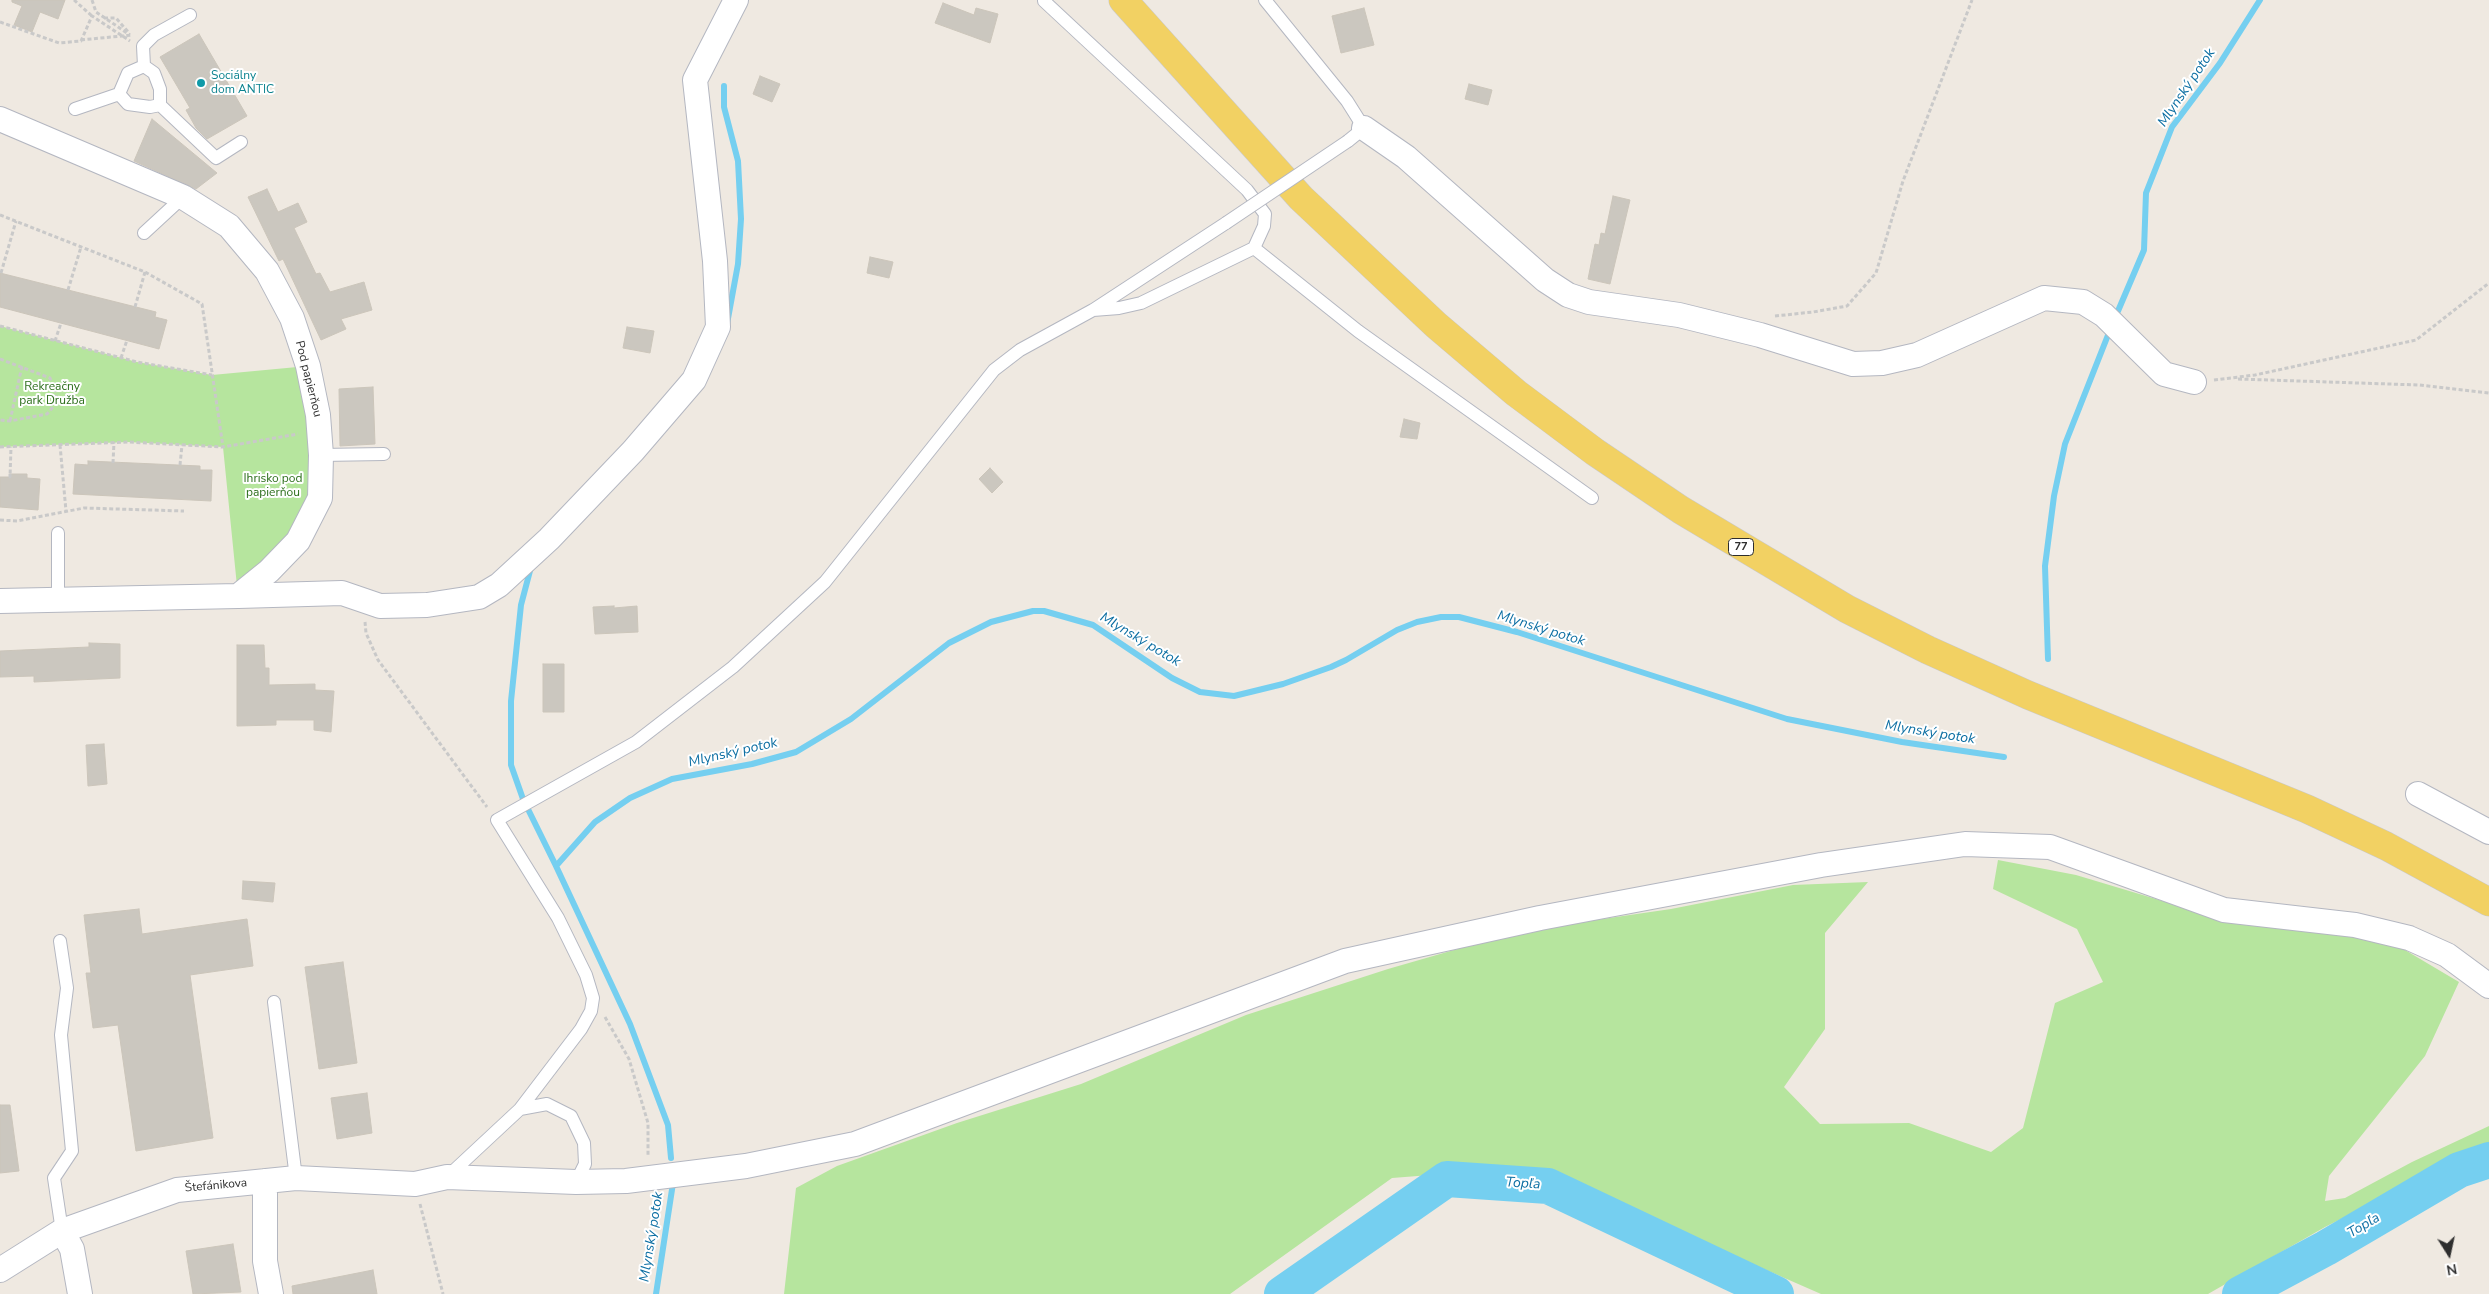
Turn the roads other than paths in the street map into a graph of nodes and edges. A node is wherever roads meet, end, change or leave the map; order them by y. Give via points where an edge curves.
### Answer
1 (736, 0) edge
2 (1123, 0) edge
3 (1265, 0) edge
4 (1044, 1) dead end
5 (190, 15) dead end
6 (144, 66) junction
7 (119, 94) junction
8 (160, 105) junction
9 (76, 109) dead end
10 (0, 119) edge
11 (1356, 134) junction
12 (241, 142) dead end
13 (183, 197) junction
14 (144, 233) dead end
15 (1254, 248) junction
16 (1093, 310) junction
17 (2194, 382) road end
18 (384, 454) dead end
19 (321, 455) junction
20 (1592, 498) dead end
21 (58, 533) dead end
22 (238, 596) junction
23 (58, 599) junction
24 (0, 601) edge
25 (2418, 794) dead end
26 (2489, 832) edge
27 (2489, 902) edge
28 (60, 941) dead end
29 (2489, 986) edge
30 (274, 1002) dead end
31 (520, 1109) junction
32 (447, 1177) junction
33 (296, 1178) junction
34 (265, 1181) junction
35 (576, 1182) junction
36 (62, 1231) junction
37 (0, 1270) edge
38 (80, 1294) edge
39 (270, 1294) edge

1 - 22 street via 695,80 715,261 718,327 694,380 633,451 549,539 500,585 479,597 427,606 380,606 342,593
2 - 27 main road, 77 via 1301,198 1436,325 1516,393 1681,510 1847,609 1928,650 2028,695 2307,809 2386,846
3 - 11 lane via 1346,101
4 - 15 lane via 1247,190 1265,214 1264,226
5 - 6 lane via 143,46
6 - 7 lane via 128,73
6 - 8 lane via 154,73 160,89
7 - 8 lane via 128,104
7 - 9 lane
8 - 12 lane via 216,158
10 - 13 street, Pod papierňou
11 - 16 lane, bridge
11 - 17 street via 1406,157 1545,280 1568,295 1589,302 1679,315 1760,335 1853,364 1882,363 1917,355 2044,298 2083,302 2104,315 2164,374
13 - 14 lane
13 - 19 street, Pod papierňou via 229,226 267,271 292,318 305,358 318,415
15 - 16 lane via 1141,303
15 - 20 lane via 1358,331
16 - 31 lane via 1020,350 994,370 825,582 732,667 636,742 497,820 558,918 586,975 593,998 591,1011 581,1029
18 - 19 lane
19 - 22 street, Pod papierňou via 320,498 298,541
21 - 23 lane
22 - 23 street
23 - 24 street
25 - 26 street
28 - 36 lane via 67,988 61,1035 72,1151 54,1178
29 - 35 street, Štefánikova via 2447,955 2409,938 2355,924 2224,910 2050,847 1965,844 1811,867 1540,918 1344,961 855,1144 746,1166 665,1177
30 - 33 lane
31 - 32 lane
31 - 35 lane via 548,1104 571,1116 584,1142 585,1164
32 - 33 street, Štefánikova via 415,1184
32 - 35 street, Štefánikova
33 - 34 street, Štefánikova
34 - 36 street, Štefánikova via 177,1190
34 - 39 street via 265,1261
36 - 37 street, Štefánikova
36 - 38 street via 72,1249

